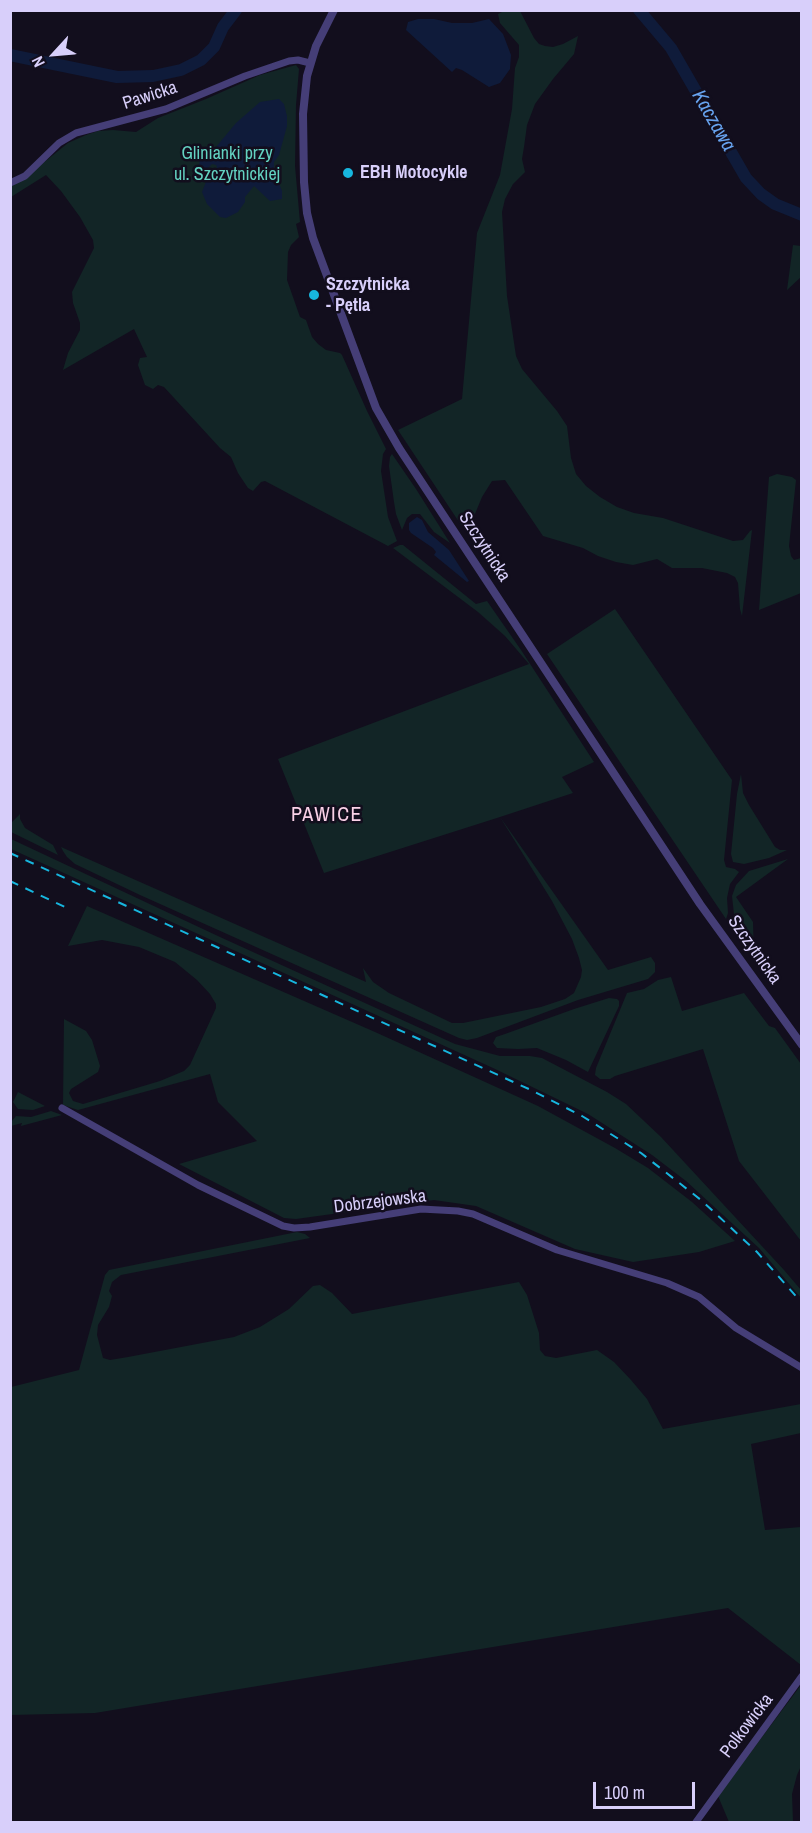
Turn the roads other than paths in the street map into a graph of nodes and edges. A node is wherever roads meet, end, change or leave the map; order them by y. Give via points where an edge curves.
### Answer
1 (334, 10) edge
2 (310, 63) junction
3 (10, 183) edge
4 (801, 1045) edge
5 (62, 1108) dead end
6 (801, 1368) edge
7 (801, 1676) edge
8 (696, 1822) edge

1 - 2 street, Szczytnicka
2 - 3 street, Pawicka via 289,61 166,109 76,133 58,144 25,176
2 - 4 street, Szczytnicka via 303,138 308,213 313,238 381,419 700,904
5 - 6 street, Dobrzejowska via 198,1185 283,1226 310,1227 421,1209 473,1214 557,1250 667,1283 699,1297 736,1328
7 - 8 street, Polkowicka

